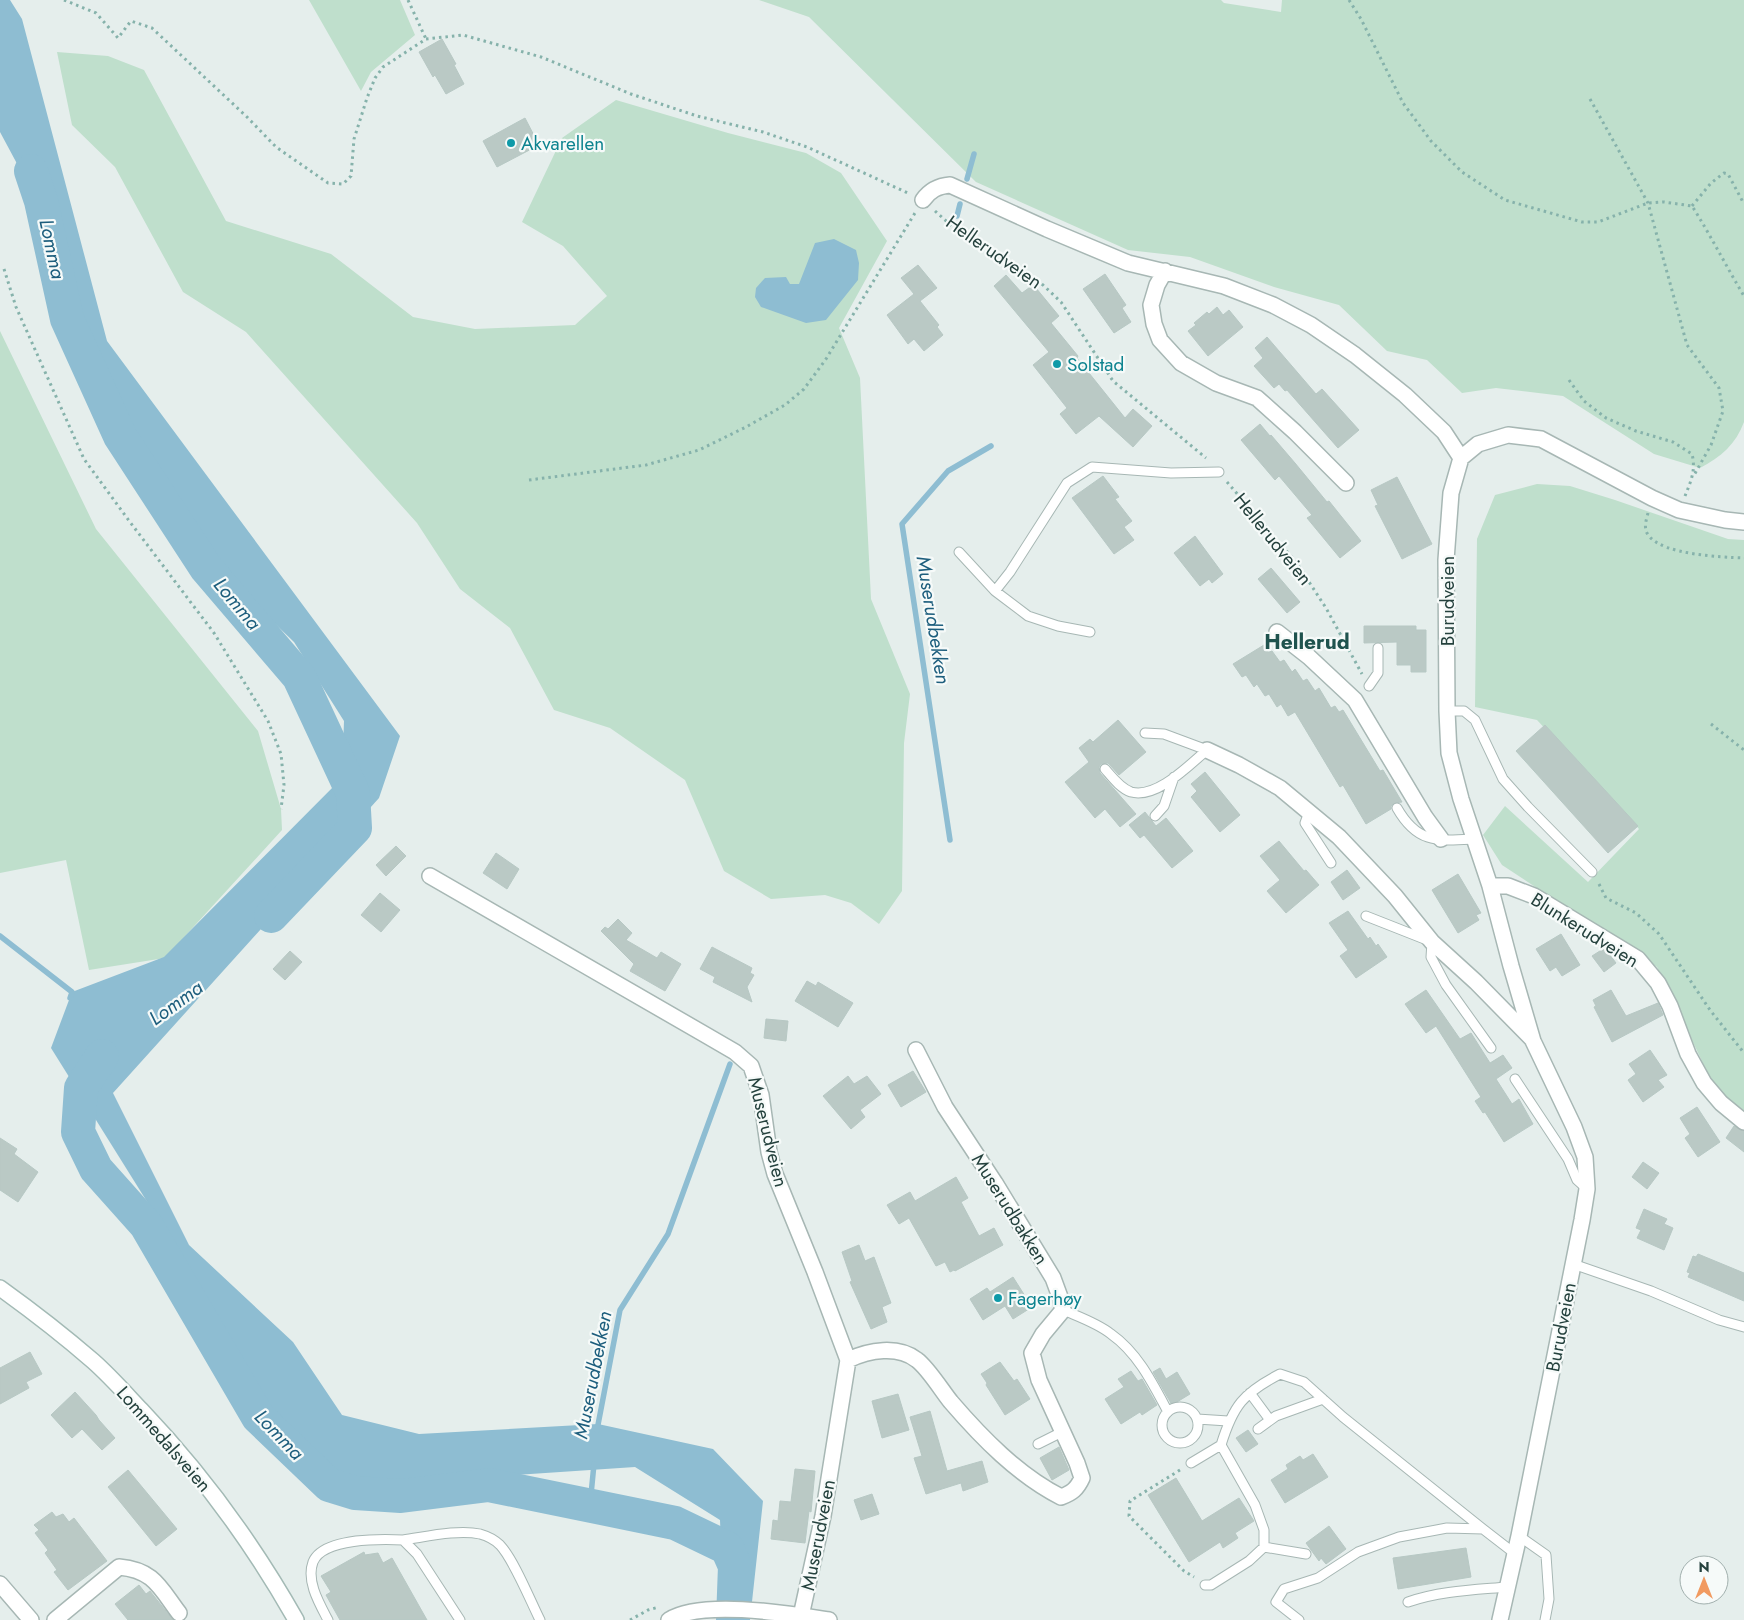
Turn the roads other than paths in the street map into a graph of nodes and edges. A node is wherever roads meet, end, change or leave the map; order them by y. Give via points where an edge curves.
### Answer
1 (923, 200) road end
2 (1165, 271) junction
3 (1461, 458) junction
4 (1219, 472) road end
5 (1346, 483) dead end
6 (1744, 522) edge
7 (959, 552) dead end
8 (995, 591) junction
9 (1090, 632) dead end
10 (1277, 632) dead end
11 (1378, 648) dead end
12 (1369, 686) road end
13 (1447, 711) junction
14 (1145, 733) dead end
15 (1207, 750) junction
16 (1104, 770) dead end
17 (1174, 776) junction
18 (1397, 808) dead end
19 (1309, 812) junction
20 (1155, 816) dead end
21 (1441, 839) junction
22 (1467, 839) junction
23 (1331, 863) dead end
24 (1592, 872) road end
25 (430, 876) dead end
26 (1490, 886) junction
27 (1366, 916) dead end
28 (1432, 942) junction
29 (1534, 1041) junction
30 (1491, 1048) dead end
31 (916, 1050) dead end
32 (1515, 1079) dead end
33 (1744, 1122) edge
34 (1587, 1189) junction
35 (1573, 1264) junction
36 (0, 1288) edge
37 (1063, 1310) junction
38 (1744, 1327) edge
39 (848, 1360) junction
40 (1250, 1393) junction
41 (1323, 1399) junction
42 (1168, 1412) junction
43 (1197, 1419) junction
44 (1270, 1420) junction
45 (1228, 1421) junction
46 (1258, 1429) dead end
47 (1062, 1432) junction
48 (1038, 1444) dead end
49 (1220, 1446) junction
50 (1192, 1463) road end
51 (1483, 1529) junction
52 (1519, 1536) junction
53 (402, 1540) junction
54 (1264, 1547) junction
55 (1514, 1553) junction
56 (1306, 1554) dead end
57 (0, 1584) edge
58 (1205, 1585) road end
59 (1507, 1587) junction
60 (1408, 1602) dead end
61 (179, 1613) dead end
62 (802, 1616) junction
63 (784, 1617) edge
64 (31, 1620) edge
65 (55, 1620) edge
66 (296, 1620) edge
67 (328, 1620) edge
68 (460, 1620) edge
69 (540, 1620) edge
70 (669, 1620) edge
71 (829, 1620) edge
72 (1298, 1620) edge
73 (1500, 1620) edge
74 (1545, 1620) edge

1 - 2 street, Hellerudveien via 934,189 950,185 1128,263
2 - 3 street, Hellerudveien via 1224,286 1312,325 1405,395 1444,432
2 - 5 street via 1151,305 1160,340 1181,363 1216,383 1257,398
3 - 6 street via 1478,444 1508,435 1541,439 1680,510
3 - 13 street, Burudveien via 1451,493 1446,560
4 - 8 lane via 1171,473 1092,467 1067,483
7 - 8 lane
8 - 9 lane via 1028,616
10 - 21 street via 1355,700
11 - 12 lane via 1378,673
13 - 22 street, Burudveien via 1449,753
13 - 24 lane via 1464,711 1475,720 1503,779
14 - 15 lane via 1164,734
15 - 17 lane
15 - 19 street, Burudveien via 1280,788
16 - 17 lane via 1119,785 1141,793 1156,790
17 - 20 lane via 1164,806
18 - 21 lane via 1417,833
19 - 23 lane via 1305,823
19 - 28 street, Burudveien via 1339,837 1395,896
21 - 22 lane
22 - 26 street, Burudveien
25 - 39 street, Muserudveien via 735,1052 751,1066 761,1095 775,1174
26 - 29 street, Burudveien via 1510,966
26 - 33 street, Blunkerudveien via 1508,886 1534,896 1638,959 1658,983 1704,1083
27 - 28 lane
28 - 29 street, Burudveien
28 - 30 lane via 1431,957 1446,986
29 - 34 street, Burudveien via 1585,1157
31 - 37 street, Muserudbakken via 945,1107 996,1183 1053,1278
32 - 34 lane via 1568,1160 1577,1180
34 - 35 street, Burudveien
35 - 38 lane
35 - 52 street, Burudveien
36 - 66 street, Lommedalsveien via 94,1362 165,1435 246,1539
37 - 42 lane via 1112,1334 1152,1380
37 - 47 street via 1032,1353 1039,1380
39 - 47 street via 858,1355 890,1350 918,1360 988,1441 1023,1472 1060,1497 1071,1494 1082,1478
39 - 62 street, Muserudveien via 823,1516
40 - 41 lane via 1280,1374 1304,1382
40 - 44 lane
40 - 45 lane
41 - 44 lane
41 - 51 lane
42 - 43 lane via 1183,1408
42 - 43 lane via 1162,1429 1167,1438 1178,1444 1193,1438 1197,1432
43 - 45 lane
44 - 46 lane
45 - 49 lane
47 - 48 lane
49 - 50 lane
49 - 54 lane via 1255,1505 1264,1530
51 - 55 lane
51 - 72 lane via 1447,1528 1399,1537 1358,1552 1318,1578 1284,1589 1276,1602
52 - 55 street, Burudveien
52 - 74 lane via 1546,1555 1549,1599
53 - 67 lane via 369,1539 320,1552 311,1570 312,1581 316,1598
53 - 68 lane via 417,1554
53 - 69 lane via 453,1533 489,1537 499,1543 507,1554
54 - 56 lane
54 - 58 lane via 1249,1561 1211,1585
55 - 59 street, Burudveien
57 - 64 street
59 - 60 lane via 1456,1591
59 - 73 street, Burudveien
61 - 65 street via 152,1577 131,1568 119,1567
62 - 63 street
62 - 71 street
63 - 70 street via 716,1609 698,1610

